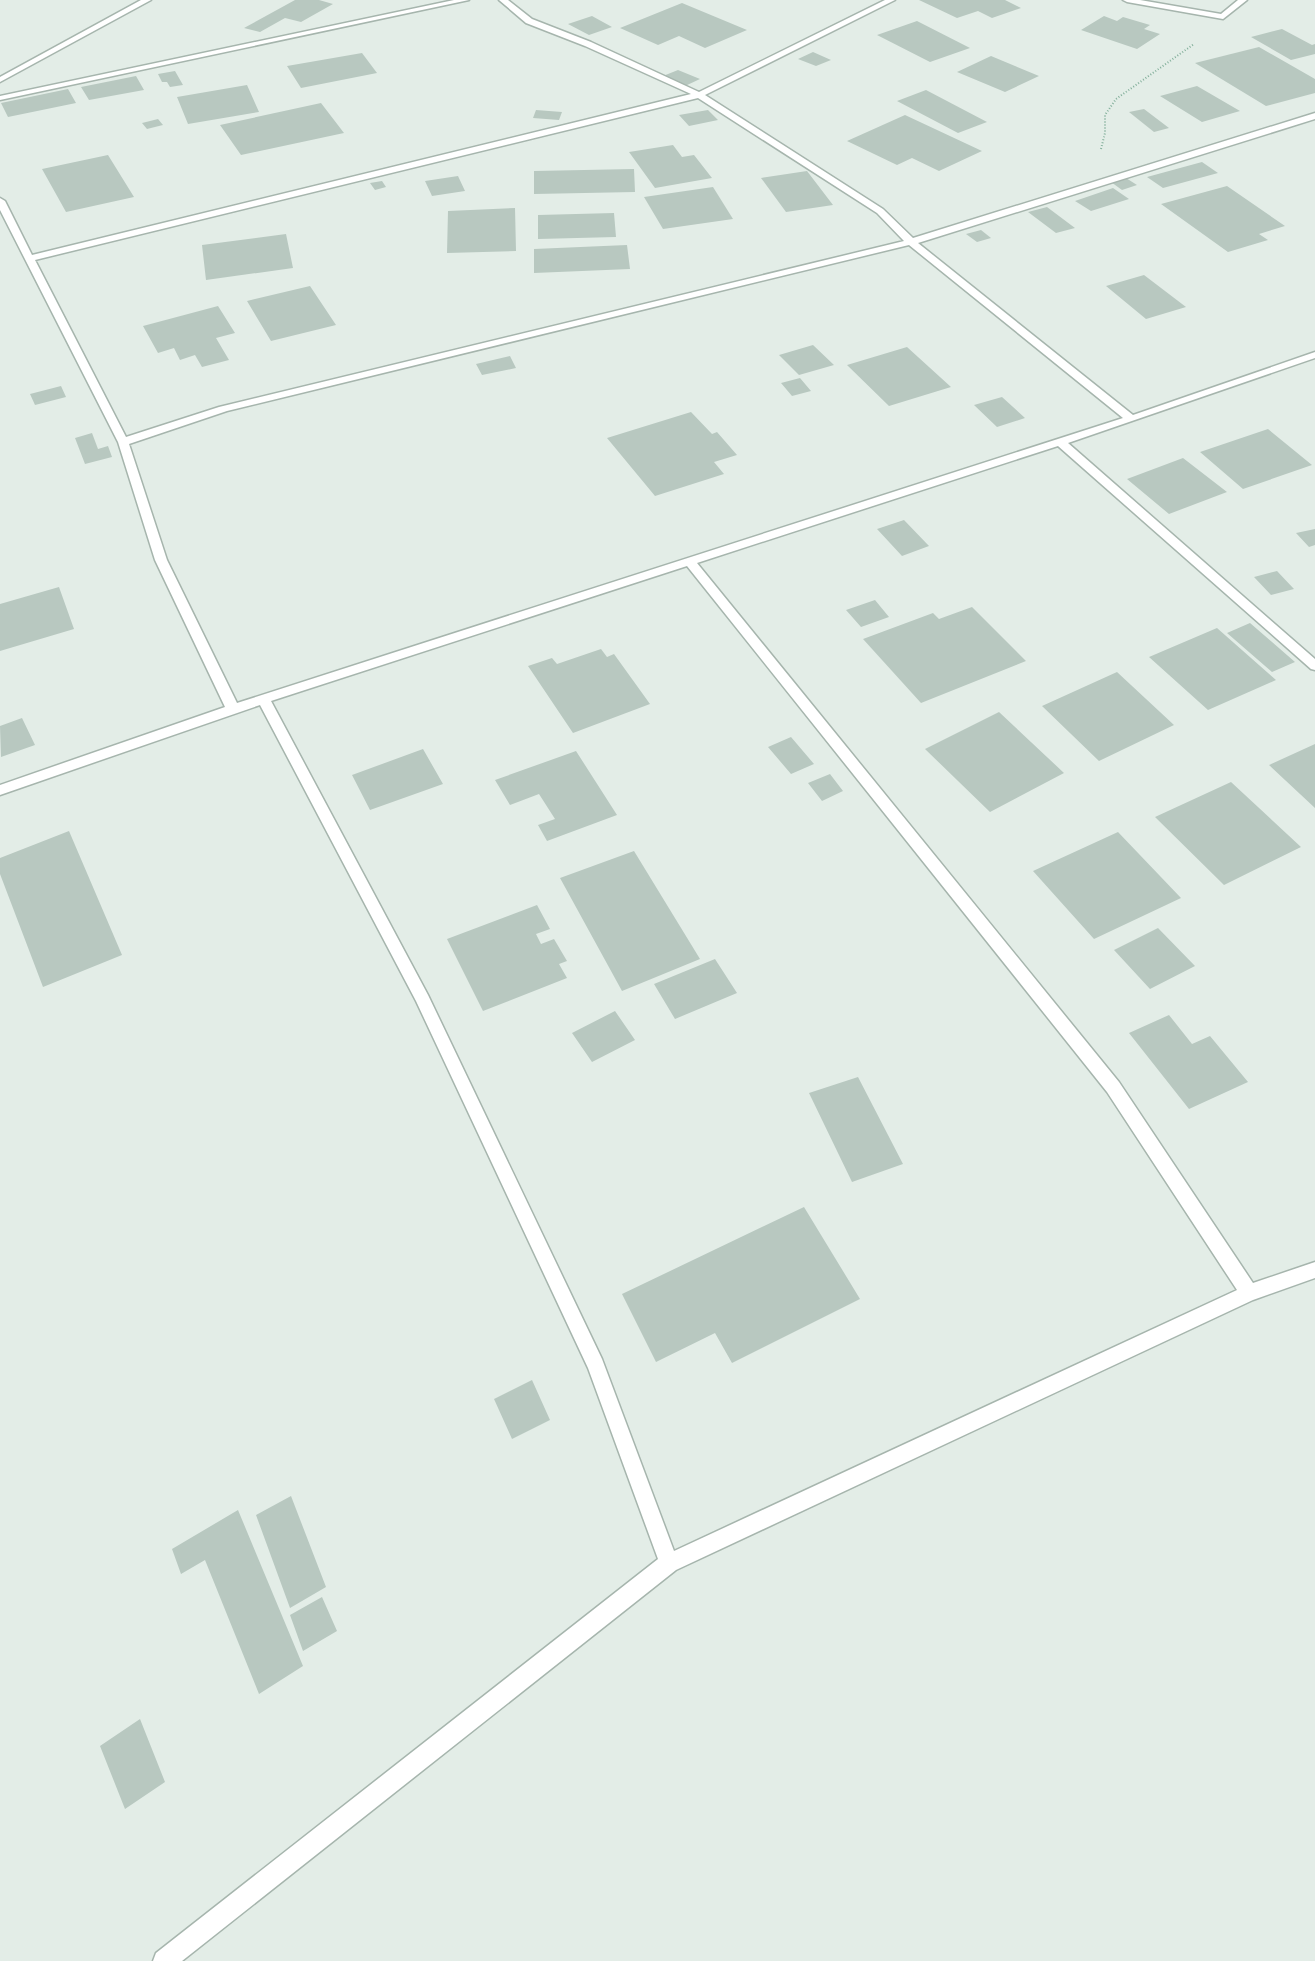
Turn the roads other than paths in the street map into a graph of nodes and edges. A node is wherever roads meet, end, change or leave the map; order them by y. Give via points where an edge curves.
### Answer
1 (146, 0) edge
2 (465, 0) edge
3 (503, 0) edge
4 (891, 0) edge
5 (1127, 0) edge
6 (1243, 0) edge
7 (0, 80) edge
8 (699, 95) junction
9 (0, 98) edge
10 (1315, 116) edge
11 (0, 201) edge
12 (911, 242) junction
13 (29, 259) junction
14 (1315, 355) edge
15 (1130, 419) junction
16 (1060, 441) junction
17 (123, 442) junction
18 (689, 561) junction
19 (1315, 666) edge
20 (263, 699) junction
21 (232, 709) junction
22 (0, 790) edge
23 (1315, 1270) edge
24 (1249, 1293) junction
25 (669, 1563) junction
26 (164, 1961) edge

1 - 7 street
2 - 9 street
3 - 8 street via 529,22 588,44
4 - 8 street
5 - 6 street via 1223,17
8 - 12 street via 880,211
8 - 13 street
10 - 12 street
11 - 13 street
12 - 15 street
12 - 17 street via 223,409
13 - 17 street
14 - 15 street
15 - 16 street
16 - 18 street
16 - 19 street
17 - 21 street via 160,560
18 - 20 street
18 - 24 street via 1113,1087
20 - 21 street
20 - 25 street via 423,999 592,1356
21 - 22 street
23 - 24 street
24 - 25 street
25 - 26 street

